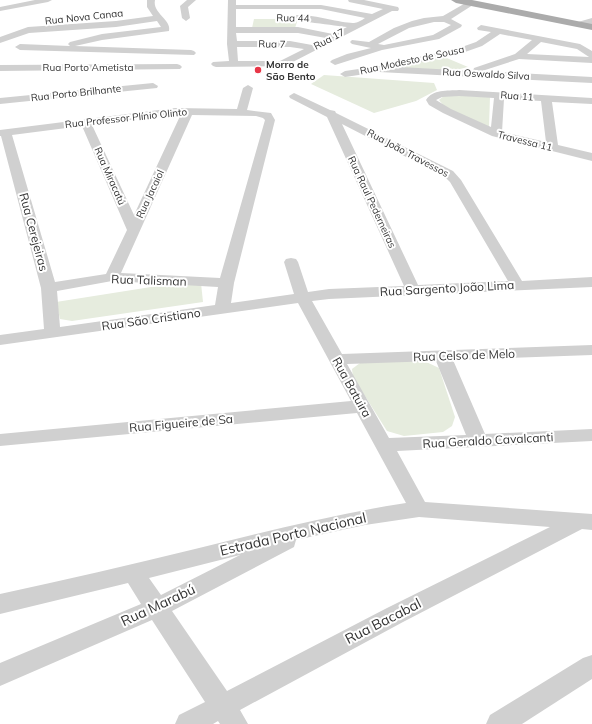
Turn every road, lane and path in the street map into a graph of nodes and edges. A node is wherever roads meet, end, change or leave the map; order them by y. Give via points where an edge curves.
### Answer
1 (48, 0) edge
2 (192, 0) edge
3 (352, 0) edge
4 (456, 0) edge
5 (472, 3) junction
6 (486, 3) edge
7 (12, 4) edge
8 (232, 4) edge
9 (390, 4) edge
10 (150, 6) edge
11 (0, 9) edge
12 (401, 10) dead end
13 (373, 17) junction
14 (160, 18) junction
15 (186, 18) dead end
16 (283, 18) dead end
17 (56, 19) dead end
18 (445, 19) junction
19 (592, 21) edge
20 (581, 24) junction
21 (17, 25) dead end
22 (44, 25) junction
23 (354, 26) junction
24 (592, 27) edge
25 (481, 28) dead end
26 (28, 30) junction
27 (232, 30) junction
28 (499, 31) junction
29 (335, 37) junction
30 (0, 40) edge
31 (538, 40) junction
32 (355, 42) dead end
33 (592, 42) edge
34 (232, 44) junction
35 (370, 45) junction
36 (580, 47) junction
37 (46, 48) junction
38 (312, 48) junction
39 (384, 48) junction
40 (65, 49) junction
41 (16, 52) junction
42 (191, 53) dead end
43 (592, 55) edge
44 (518, 56) junction
45 (592, 60) edge
46 (335, 62) dead end
47 (216, 64) dead end
48 (234, 64) junction
49 (177, 67) dead end
50 (52, 68) junction
51 (1, 69) edge
52 (379, 69) junction
53 (469, 73) junction
54 (345, 74) dead end
55 (592, 80) edge
56 (153, 86) dead end
57 (248, 88) dead end
58 (442, 94) joint
59 (499, 95) junction
60 (294, 96) dead end
61 (546, 98) junction
62 (0, 101) edge
63 (592, 102) edge
64 (188, 111) junction
65 (242, 113) junction
66 (331, 113) junction
67 (86, 123) junction
68 (3, 132) edge
69 (496, 134) junction
70 (552, 147) junction
71 (592, 157) edge
72 (150, 192) junction
73 (129, 195) junction
74 (133, 229) junction
75 (291, 262) dead end
76 (112, 278) junction
77 (592, 282) edge
78 (226, 283) junction
79 (517, 284) junction
80 (49, 288) junction
81 (413, 290) junction
82 (302, 297) junction
83 (222, 309) junction
84 (52, 334) junction
85 (0, 340) edge
86 (592, 350) edge
87 (443, 356) junction
88 (337, 359) junction
89 (363, 406) junction
90 (592, 435) edge
91 (0, 440) edge
92 (478, 440) junction
93 (384, 445) junction
94 (419, 510) junction
95 (586, 521) edge
96 (313, 528) junction
97 (133, 573) junction
98 (0, 604) edge
99 (157, 608) junction
100 (592, 666) edge
101 (0, 675) edge
102 (230, 715) edge
103 (188, 724) edge
104 (499, 724) edge

1 - 7 street
2 - 15 street via 184,6
3 - 9 street via 378,5
4 - 5 main road
5 - 6 main road
5 - 18 street
6 - 20 main road
7 - 11 street
8 - 13 street via 321,7
8 - 27 street via 236,18
9 - 12 street
9 - 13 street, Rua 17
10 - 14 street
13 - 23 street, Rua 17
14 - 22 street via 116,24
14 - 37 street via 167,31 102,37
16 - 23 street, Rua 44 via 310,18
17 - 22 street, Rua Nova Canaa
18 - 35 street via 424,19
18 - 39 street via 458,24 436,37
19 - 20 street
20 - 24 main road
21 - 22 street, Rua Nova Canaa
22 - 26 street
23 - 29 street, Rua 17
25 - 28 street
26 - 30 street
26 - 41 street via 31,36
27 - 29 street via 298,30
27 - 34 street
28 - 31 street
28 - 52 street, Rua Modesto de Sousa via 472,47
29 - 38 street, Rua 17
31 - 36 street
31 - 44 street
32 - 35 street
33 - 36 street
34 - 38 street, Rua 7 via 290,44
34 - 48 street
35 - 39 street
36 - 43 street
37 - 40 street
37 - 41 street
38 - 48 street, Rua 17 via 282,64
39 - 46 street
40 - 42 street
40 - 50 street
41 - 51 street
44 - 45 street
44 - 53 street
47 - 48 street, Rua 17
49 - 50 street, Rua Porto Ametista
50 - 51 street, Rua Porto Ametista
52 - 53 street, Rua Oswaldo Silva
52 - 54 street, Rua Modesto de Sousa
53 - 55 street, Rua Oswaldo Silva
56 - 62 street, Rua Porto Brilhante
57 - 65 street
58 - 59 street, Rua 11
58 - 69 street, Travessa 11 via 433,97 433,104
59 - 61 street, Rua 11
59 - 69 street
60 - 66 street, Rua João Travessos
61 - 63 street, Rua 11
61 - 70 street
64 - 65 street, Rua Professor Plínio Olinto
64 - 67 street, Rua Professor Plínio Olinto
64 - 72 street, Rua Jacaiol
65 - 78 street, Rua Professor Plínio Olinto via 263,113 270,120
66 - 79 street, Rua João Travessos via 449,174
66 - 81 street, Rua Raul Pederneiras
67 - 68 street, Rua Professor Plínio Olinto
67 - 73 street, Rua Miracatú
68 - 80 street, Rua Cerejeiras
69 - 70 street, Travessa 11
70 - 71 street, Travessa 11
72 - 73 street
72 - 74 street, Rua Jacaiol
73 - 74 street, Rua Miracatú
74 - 76 street, Rua Jacaiol
75 - 82 street, Rua Batuira
76 - 78 street, Rua Talisman
76 - 80 street, Rua Talisman
77 - 79 street, Rua Sargento João Lima
78 - 83 street, Rua Professor Plínio Olinto
79 - 81 street, Rua Sargento João Lima
80 - 84 street, Rua Cerejeiras
81 - 82 street, Rua Sargento João Lima
82 - 83 street, Rua São Cristiano
82 - 88 street, Rua Batuira
83 - 84 street, Rua São Cristiano
84 - 85 street, Rua São Cristiano
86 - 87 street, Rua Celso de Melo
87 - 88 street, Rua Celso de Melo
87 - 92 street
88 - 89 street, Rua Batuira
89 - 91 street, Rua Figueire de Sa
89 - 93 street, Rua Batuira
90 - 92 street, Rua Geraldo Cavalcanti
92 - 93 street, Rua Geraldo Cavalcanti
93 - 94 street, Rua Batuira
94 - 95 street, Estrada Porto Nacional
94 - 96 street, Estrada Porto Nacional via 365,517
95 - 102 street, Rua Bacabal via 395,615
96 - 97 street, Estrada Porto Nacional
96 - 99 street, Rua Marabú
97 - 98 street, Estrada Porto Nacional
97 - 99 street
99 - 101 street, Rua Marabú
99 - 102 street
100 - 104 street
102 - 103 street, Rua Bacabal

